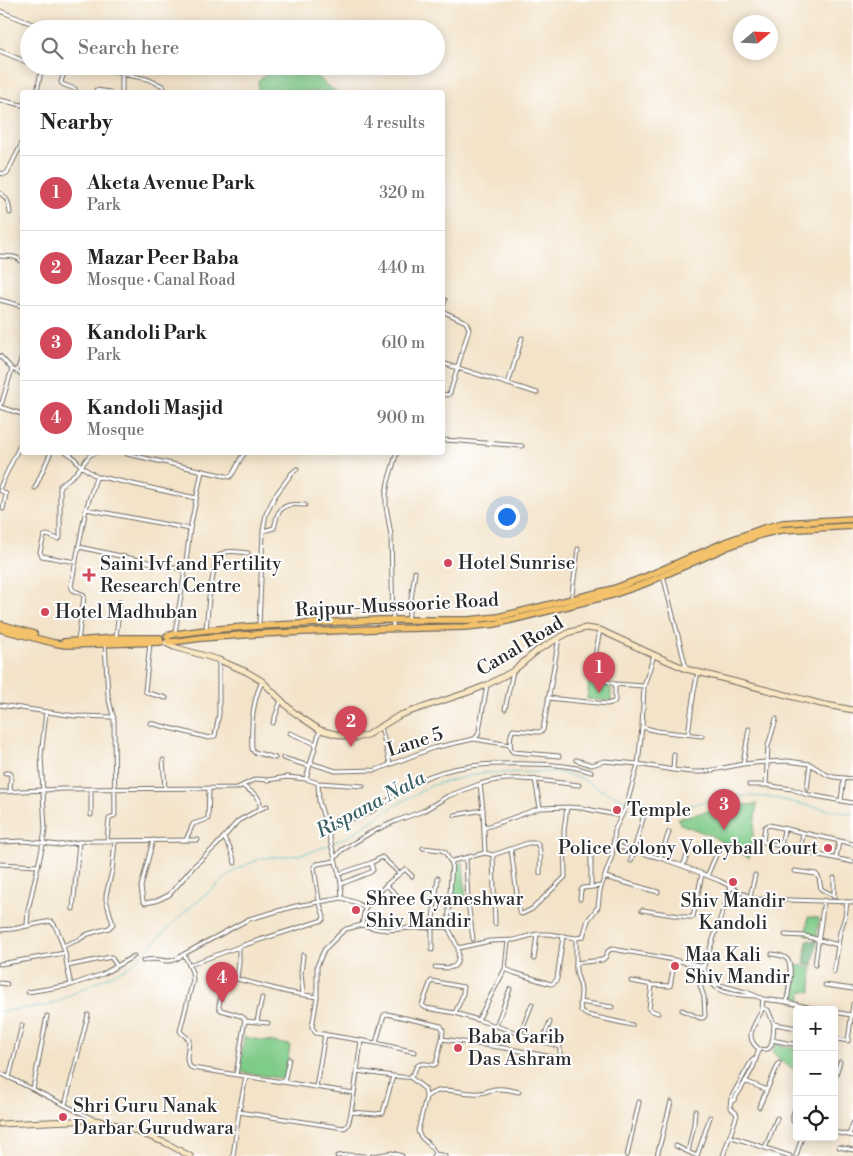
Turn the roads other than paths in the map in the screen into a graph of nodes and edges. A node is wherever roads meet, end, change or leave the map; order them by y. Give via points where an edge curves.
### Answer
1 (0, 11) edge
2 (22, 20) edge
3 (0, 51) edge
4 (20, 59) edge
5 (40, 75) edge
6 (63, 75) edge
7 (122, 75) edge
8 (127, 75) edge
9 (75, 89) dead end
10 (37, 90) edge
11 (122, 90) edge
12 (163, 90) edge
13 (0, 100) edge
14 (20, 105) edge
15 (20, 147) edge
16 (0, 173) edge
17 (0, 194) edge
18 (10, 213) dead end
19 (0, 256) edge
20 (20, 258) edge
21 (0, 300) edge
22 (20, 305) edge
23 (445, 312) edge
24 (522, 338) dead end
25 (0, 356) edge
26 (20, 363) edge
27 (445, 363) edge
28 (458, 367) junction
29 (12, 368) junction
30 (17, 371) junction
31 (20, 373) edge
32 (508, 384) junction
33 (537, 393) dead end
34 (445, 394) edge
35 (0, 406) edge
36 (20, 413) edge
37 (445, 440) edge
38 (20, 445) edge
39 (522, 446) dead end
40 (50, 455) edge
41 (70, 455) edge
42 (90, 455) edge
43 (131, 455) edge
44 (243, 455) edge
45 (396, 455) edge
46 (81, 466) junction
47 (297, 469) dead end
48 (202, 471) junction
49 (97, 477) junction
50 (0, 488) edge
51 (35, 488) dead end
52 (196, 498) junction
53 (306, 505) dead end
54 (3, 509) dead end
55 (86, 509) junction
56 (853, 519) edge
57 (853, 526) edge
58 (190, 529) junction
59 (263, 531) junction
60 (79, 547) junction
61 (578, 549) dead end
62 (248, 553) dead end
63 (76, 562) junction
64 (185, 570) junction
65 (415, 572) dead end
66 (663, 575) junction
67 (120, 602) dead end
68 (570, 603) junction
69 (393, 620) junction
70 (408, 620) junction
71 (0, 624) edge
72 (259, 626) junction
73 (0, 629) edge
74 (393, 629) junction
75 (206, 630) junction
76 (600, 630) junction
77 (175, 634) junction
78 (115, 638) junction
79 (559, 638) junction
80 (164, 640) junction
81 (78, 641) junction
82 (150, 643) junction
83 (104, 644) junction
84 (654, 655) junction
85 (219, 660) junction
86 (686, 669) junction
87 (513, 671) junction
88 (698, 672) junction
89 (262, 681) junction
90 (615, 684) junction
91 (486, 685) junction
92 (644, 686) junction
93 (166, 698) dead end
94 (548, 698) junction
95 (281, 699) junction
96 (0, 706) edge
97 (505, 709) dead end
98 (853, 710) edge
99 (46, 712) junction
100 (114, 717) junction
101 (776, 719) dead end
102 (150, 723) dead end
103 (273, 723) dead end
104 (381, 727) junction
105 (642, 727) junction
106 (749, 729) dead end
107 (320, 730) junction
108 (290, 733) dead end
109 (688, 734) junction
110 (702, 736) dead end
111 (474, 739) junction
112 (316, 744) junction
113 (510, 745) junction
114 (674, 754) dead end
115 (560, 756) dead end
116 (275, 758) dead end
117 (284, 758) dead end
118 (163, 760) dead end
119 (576, 760) dead end
120 (766, 762) junction
121 (390, 764) junction
122 (638, 764) junction
123 (743, 764) junction
124 (810, 764) junction
125 (309, 765) junction
126 (673, 770) junction
127 (591, 772) dead end
128 (5, 773) dead end
129 (844, 778) junction
130 (306, 779) junction
131 (535, 779) junction
132 (853, 779) edge
133 (318, 783) junction
134 (480, 784) junction
135 (578, 785) dead end
136 (749, 785) dead end
137 (766, 785) junction
138 (242, 786) junction
139 (363, 786) dead end
140 (165, 788) junction
141 (209, 788) junction
142 (91, 789) junction
143 (115, 789) junction
144 (807, 789) dead end
145 (44, 790) junction
146 (0, 792) edge
147 (10, 792) junction
148 (841, 800) junction
149 (853, 803) edge
150 (267, 806) dead end
151 (567, 807) junction
152 (540, 808) junction
153 (260, 809) junction
154 (483, 810) junction
155 (91, 815) dead end
156 (455, 815) dead end
157 (644, 815) dead end
158 (620, 816) junction
159 (326, 824) junction
160 (484, 828) junction
161 (784, 830) junction
162 (669, 832) dead end
163 (803, 834) junction
164 (224, 838) junction
165 (153, 840) junction
166 (186, 840) junction
167 (198, 840) dead end
168 (107, 841) junction
169 (0, 842) edge
170 (79, 842) junction
171 (116, 842) junction
172 (839, 842) junction
173 (44, 844) junction
174 (853, 844) edge
175 (613, 845) junction
176 (781, 846) junction
177 (423, 848) dead end
178 (591, 848) dead end
179 (690, 848) dead end
180 (511, 849) junction
181 (634, 850) junction
182 (800, 851) junction
183 (485, 853) junction
184 (717, 853) dead end
185 (493, 855) junction
186 (660, 858) junction
187 (836, 858) junction
188 (334, 859) junction
189 (466, 859) junction
190 (452, 861) junction
191 (631, 861) dead end
192 (853, 862) edge
193 (235, 863) dead end
194 (371, 863) junction
195 (0, 864) edge
196 (38, 866) junction
197 (683, 866) junction
198 (794, 871) dead end
199 (399, 873) junction
200 (540, 873) dead end
201 (339, 874) junction
202 (702, 874) junction
203 (755, 875) dead end
204 (412, 876) dead end
205 (707, 876) junction
206 (604, 877) junction
207 (438, 878) dead end
208 (834, 878) dead end
209 (341, 884) junction
210 (386, 885) junction
211 (602, 886) junction
212 (592, 887) junction
213 (731, 887) junction
214 (658, 892) dead end
215 (342, 898) junction
216 (750, 898) junction
217 (834, 898) junction
218 (406, 899) dead end
219 (580, 900) dead end
220 (824, 900) junction
221 (319, 901) junction
222 (468, 902) junction
223 (846, 902) junction
224 (853, 902) edge
225 (450, 904) junction
226 (365, 908) junction
227 (73, 909) dead end
228 (642, 910) dead end
229 (495, 924) dead end
230 (362, 925) junction
231 (27, 926) junction
232 (432, 927) junction
233 (448, 927) junction
234 (0, 930) edge
235 (537, 934) junction
236 (785, 935) dead end
237 (563, 936) junction
238 (576, 938) junction
239 (473, 939) dead end
240 (508, 940) junction
241 (819, 940) junction
242 (838, 945) junction
243 (63, 946) junction
244 (239, 947) junction
245 (458, 948) junction
246 (432, 950) dead end
247 (65, 953) junction
248 (184, 954) junction
249 (772, 954) dead end
250 (303, 955) dead end
251 (134, 956) dead end
252 (534, 959) dead end
253 (675, 960) junction
254 (143, 961) dead end
255 (576, 963) junction
256 (0, 964) edge
257 (189, 965) junction
258 (815, 965) dead end
259 (67, 966) junction
260 (116, 966) junction
261 (435, 967) dead end
262 (704, 967) junction
263 (505, 969) junction
264 (834, 972) dead end
265 (237, 979) junction
266 (631, 981) dead end
267 (0, 983) edge
268 (7, 984) dead end
269 (70, 984) junction
270 (825, 985) dead end
271 (652, 986) junction
272 (510, 989) dead end
273 (853, 989) edge
274 (28, 992) dead end
275 (303, 994) junction
276 (318, 997) junction
277 (262, 998) dead end
278 (763, 1000) junction
279 (580, 1002) junction
280 (787, 1002) junction
281 (532, 1004) dead end
282 (853, 1004) edge
283 (799, 1006) edge
284 (612, 1007) dead end
285 (762, 1008) junction
286 (682, 1010) dead end
287 (454, 1013) junction
288 (658, 1013) dead end
289 (838, 1013) edge
290 (88, 1015) dead end
291 (851, 1015) junction
292 (47, 1016) dead end
293 (478, 1020) junction
294 (246, 1021) junction
295 (257, 1021) junction
296 (550, 1022) dead end
297 (268, 1023) dead end
298 (774, 1024) junction
299 (22, 1025) dead end
300 (632, 1025) dead end
301 (496, 1026) junction
302 (793, 1027) edge
303 (325, 1034) junction
304 (520, 1034) junction
305 (442, 1039) junction
306 (838, 1039) dead end
307 (772, 1040) junction
308 (361, 1041) junction
309 (542, 1042) junction
310 (376, 1043) junction
311 (793, 1044) edge
312 (759, 1049) junction
313 (415, 1052) dead end
314 (755, 1058) junction
315 (289, 1059) dead end
316 (840, 1062) dead end
317 (779, 1063) dead end
318 (838, 1068) edge
319 (357, 1071) junction
320 (0, 1073) edge
321 (236, 1075) junction
322 (246, 1076) junction
323 (393, 1076) junction
324 (410, 1077) junction
325 (9, 1078) junction
326 (745, 1081) junction
327 (284, 1082) junction
328 (316, 1087) junction
329 (33, 1090) junction
330 (767, 1090) junction
331 (519, 1092) dead end
332 (354, 1093) junction
333 (426, 1097) junction
334 (638, 1102) dead end
335 (671, 1102) dead end
336 (731, 1102) junction
337 (65, 1105) junction
338 (759, 1107) dead end
339 (238, 1112) junction
340 (351, 1112) junction
341 (696, 1112) dead end
342 (710, 1117) dead end
343 (777, 1118) dead end
344 (95, 1120) junction
345 (853, 1123) edge
346 (0, 1124) edge
347 (838, 1133) edge
348 (851, 1135) edge
349 (730, 1138) junction
350 (801, 1141) edge
351 (676, 1146) dead end
352 (839, 1147) dead end
353 (765, 1148) junction
354 (853, 1150) edge
355 (688, 1152) junction
356 (434, 1155) edge
357 (190, 1156) edge
358 (232, 1156) edge
359 (337, 1156) edge
360 (365, 1156) edge
361 (372, 1156) edge
362 (402, 1156) edge
363 (445, 1156) edge
364 (627, 1156) edge
365 (657, 1156) edge
366 (697, 1156) edge
367 (724, 1156) edge
368 (789, 1156) edge
369 (796, 1156) edge

1 - 2 street
3 - 4 street
5 - 10 street
6 - 9 street via 62,84
7 - 11 street
8 - 12 street via 150,80 163,86
13 - 14 street
15 - 16 street via 7,173
17 - 18 street via 8,202
19 - 20 street
21 - 22 street
23 - 28 street via 469,326
24 - 32 street
25 - 29 street
26 - 30 street
27 - 28 street
28 - 32 street
28 - 34 street via 450,393
29 - 30 street
29 - 35 street
30 - 31 street
32 - 33 street
35 - 36 street
37 - 39 street
38 - 50 street
40 - 51 street
41 - 46 street
42 - 46 street
43 - 48 street
44 - 48 street via 231,476
45 - 69 street via 386,494 391,535
46 - 49 street
46 - 63 street via 60,486 60,538 44,536 40,554
47 - 59 street via 270,503
48 - 52 street
49 - 52 street
49 - 55 street
50 - 54 street via 6,495
52 - 58 street
53 - 59 street via 294,504 284,508 278,513 274,528
55 - 58 street
55 - 60 street
56 - 68 main road, Rajpur-Mussoorie Road via 783,523 764,528 728,540 645,577
57 - 66 main road, Rajpur-Mussoorie Road via 763,534
58 - 64 street
59 - 72 street
60 - 63 street
60 - 64 street
61 - 68 street
62 - 75 street via 227,551 216,559
63 - 81 street via 72,589 84,596
64 - 77 street
65 - 70 street
66 - 68 main road, Rajpur-Mussoorie Road via 612,595
66 - 86 street
67 - 78 street
68 - 70 main road, Rajpur-Mussoorie Road via 498,617
68 - 74 main road, Rajpur-Mussoorie Road via 495,624
69 - 70 main road, Rajpur-Mussoorie Road
69 - 72 main road, Rajpur-Mussoorie Road
69 - 74 street
71 - 81 main road, Rajpur-Mussoorie Road via 57,641
72 - 75 main road, Rajpur-Mussoorie Road
73 - 83 main road, Rajpur-Mussoorie Road via 66,645
74 - 80 main road, Rajpur-Mussoorie Road
75 - 77 main road, Rajpur-Mussoorie Road
76 - 79 street, Canal Road via 586,628
76 - 84 street, Canal Road
76 - 90 street via 592,674
77 - 80 main road, Rajpur-Mussoorie Road
78 - 80 main road, Rajpur-Mussoorie Road
78 - 81 main road, Rajpur-Mussoorie Road
79 - 87 street, Canal Road
79 - 94 street
80 - 82 main road, Rajpur-Mussoorie Road
80 - 85 street, Canal Road via 174,647
82 - 83 main road, Rajpur-Mussoorie Road
82 - 93 street via 144,690
83 - 100 street via 108,696
84 - 86 street, Canal Road
84 - 92 street
85 - 89 street, Canal Road
85 - 102 street via 219,714 215,736 209,738
86 - 88 street, Canal Road
87 - 91 street, Canal Road
87 - 97 street
88 - 98 street, Canal Road
88 - 109 street
89 - 95 street, Canal Road
89 - 116 street via 254,713 252,750
90 - 92 street
90 - 94 street via 615,700 611,703
91 - 104 street, Canal Road via 400,715
91 - 111 street via 479,731
92 - 105 street
94 - 113 street via 542,730 513,730
95 - 103 street
95 - 107 street, Canal Road via 292,711
96 - 99 street
99 - 100 street
99 - 145 street via 41,756
100 - 143 street
101 - 120 street
104 - 107 street, Canal Road via 358,738
104 - 121 street
105 - 109 street
105 - 122 street
106 - 123 street
107 - 112 street
108 - 112 street
109 - 110 street
111 - 113 street
111 - 121 street, Lane 5 via 433,748
112 - 125 street
113 - 115 street via 514,752
114 - 126 street
117 - 125 street, Lane 5
118 - 140 street
119 - 122 street via 592,764 604,761
120 - 123 street
120 - 124 street
120 - 137 street
121 - 125 street, Lane 5 via 376,770 336,771
122 - 126 street
122 - 158 street via 631,793
123 - 126 street via 703,772
124 - 129 street via 827,775
124 - 144 street
125 - 130 street
127 - 159 street via 545,764 494,763 459,768 416,782 363,816
128 - 147 street via 11,775
129 - 132 street
129 - 148 street
130 - 133 street
130 - 138 street via 256,780
131 - 134 street via 497,779
131 - 135 street
131 - 152 street
133 - 139 street
133 - 159 street via 319,802
134 - 154 street
134 - 188 street via 370,833 342,850
136 - 137 street
137 - 148 street
138 - 141 street
138 - 153 street via 260,799
140 - 141 street
140 - 143 street
141 - 166 street via 208,819 193,824
142 - 143 street
142 - 145 street
142 - 155 street
143 - 168 street via 115,815 109,819
145 - 147 street
145 - 173 street
146 - 147 street
148 - 149 street
150 - 153 street
151 - 152 street
151 - 158 street
151 - 180 street via 565,877 532,909 522,914
152 - 160 street
153 - 164 street via 238,821
154 - 156 street
154 - 160 street
157 - 181 street
158 - 175 street
159 - 188 street
160 - 183 street
161 - 163 street
161 - 176 street
161 - 176 street via 769,825 765,827 763,841
162 - 186 street
163 - 172 street
163 - 182 street
164 - 165 street via 169,895 145,903 142,887
164 - 193 street
165 - 166 street
165 - 171 street
166 - 167 street
168 - 170 street
168 - 171 street
169 - 173 street
170 - 173 street
170 - 227 street
171 - 243 street via 106,895 114,924
172 - 174 street
172 - 187 street
173 - 196 street
175 - 181 street
175 - 206 street
176 - 182 street
177 - 190 street via 442,850
178 - 212 street
179 - 197 street
180 - 185 street
180 - 200 street via 538,843
181 - 186 street
181 - 191 street
182 - 187 street
183 - 185 street
183 - 189 street
184 - 205 street
185 - 229 street
186 - 197 street
187 - 192 street
188 - 201 street
188 - 221 street via 314,867
189 - 190 street
189 - 222 street
190 - 225 street
194 - 199 street via 384,858
194 - 201 street
194 - 209 street via 371,872
195 - 196 street
196 - 231 street
197 - 202 street
198 - 217 street via 816,874 821,888
199 - 204 street via 405,869
199 - 210 street
201 - 209 street
202 - 205 street
202 - 228 street via 692,917
203 - 216 street
205 - 213 street
206 - 211 street
206 - 214 street
207 - 232 street
208 - 217 street
209 - 215 street
210 - 218 street
210 - 226 street
211 - 212 street
211 - 238 street via 598,907 588,920 584,935
212 - 219 street via 581,890
213 - 216 street
213 - 262 street
215 - 221 street
215 - 226 street
216 - 220 street
217 - 220 street
217 - 223 street
220 - 241 street
221 - 244 street via 323,920
221 - 248 street via 249,919
222 - 225 street
222 - 239 street
223 - 224 street
223 - 242 street
225 - 233 street
226 - 230 street
230 - 232 street via 388,930
230 - 276 street via 346,929 324,950 317,966
231 - 234 street
231 - 243 street via 51,921
232 - 233 street
232 - 246 street
233 - 245 street
235 - 237 street
235 - 240 street
235 - 252 street
236 - 241 street
237 - 238 street
237 - 263 street via 554,983
238 - 255 street
240 - 245 street
240 - 263 street
241 - 242 street
241 - 258 street
242 - 264 street
243 - 247 street
244 - 257 street
244 - 265 street
245 - 261 street via 456,966
247 - 256 street
247 - 259 street
248 - 254 street via 170,962
248 - 257 street
249 - 280 street via 785,957 790,965
250 - 275 street
251 - 260 street
253 - 255 street via 612,949 602,960
253 - 262 street
253 - 271 street via 670,986
255 - 279 street
257 - 321 street via 193,980 180,1031 189,1040 188,1065
259 - 260 street via 111,957
259 - 269 street
260 - 269 street via 103,974
262 - 278 street via 722,991
262 - 286 street via 696,973 704,997 705,1016 700,1018
263 - 293 street
265 - 275 street
265 - 294 street via 226,978 219,1008 244,1017
266 - 271 street
267 - 268 street
269 - 274 street
270 - 273 street
271 - 288 street via 649,1009
272 - 301 street
275 - 276 street
276 - 303 street via 312,1027 316,1033
277 - 295 street
278 - 280 street
278 - 285 street
279 - 284 street
279 - 300 street via 582,1013
280 - 283 street
281 - 304 street
282 - 291 street
285 - 298 street via 768,1010
285 - 312 street via 751,1035 752,1042
287 - 287 street via 464,993 463,986 431,981 422,1005
287 - 293 street
289 - 291 street
290 - 337 street
291 - 306 street via 848,1040
292 - 329 street
293 - 301 street
294 - 295 street
294 - 321 street
295 - 297 street
296 - 309 street
298 - 302 street
298 - 307 street
299 - 325 street
301 - 304 street
303 - 308 street
303 - 328 street
304 - 309 street
305 - 309 street via 560,1058 560,1047
305 - 310 street via 441,1026 387,1014
305 - 324 street via 436,1064 416,1066
307 - 311 street
307 - 312 street via 767,1050
308 - 310 street
308 - 319 street
310 - 313 street
312 - 314 street
314 - 326 street
314 - 336 street
315 - 327 street
316 - 318 street
317 - 330 street
319 - 323 street
319 - 332 street
320 - 325 street
321 - 322 street
322 - 327 street
322 - 339 street
323 - 324 street
323 - 340 street via 383,1113
324 - 333 street via 425,1089
325 - 329 street
326 - 330 street
326 - 336 street
327 - 328 street
328 - 332 street
329 - 337 street
330 - 338 street
331 - 333 street via 442,1090
332 - 340 street
333 - 356 street via 418,1134 432,1147
334 - 364 street
335 - 365 street
336 - 349 street via 730,1107 737,1115
337 - 344 street
339 - 340 street via 344,1128
339 - 358 street
341 - 355 street
342 - 366 street
343 - 353 street
344 - 346 street
344 - 357 street via 166,1142
345 - 348 street
347 - 348 street
349 - 353 street
349 - 367 street
350 - 369 street
351 - 355 street
352 - 354 street
353 - 368 street
355 - 366 street
356 - 363 street
359 - 360 street
361 - 362 street via 392,1153

